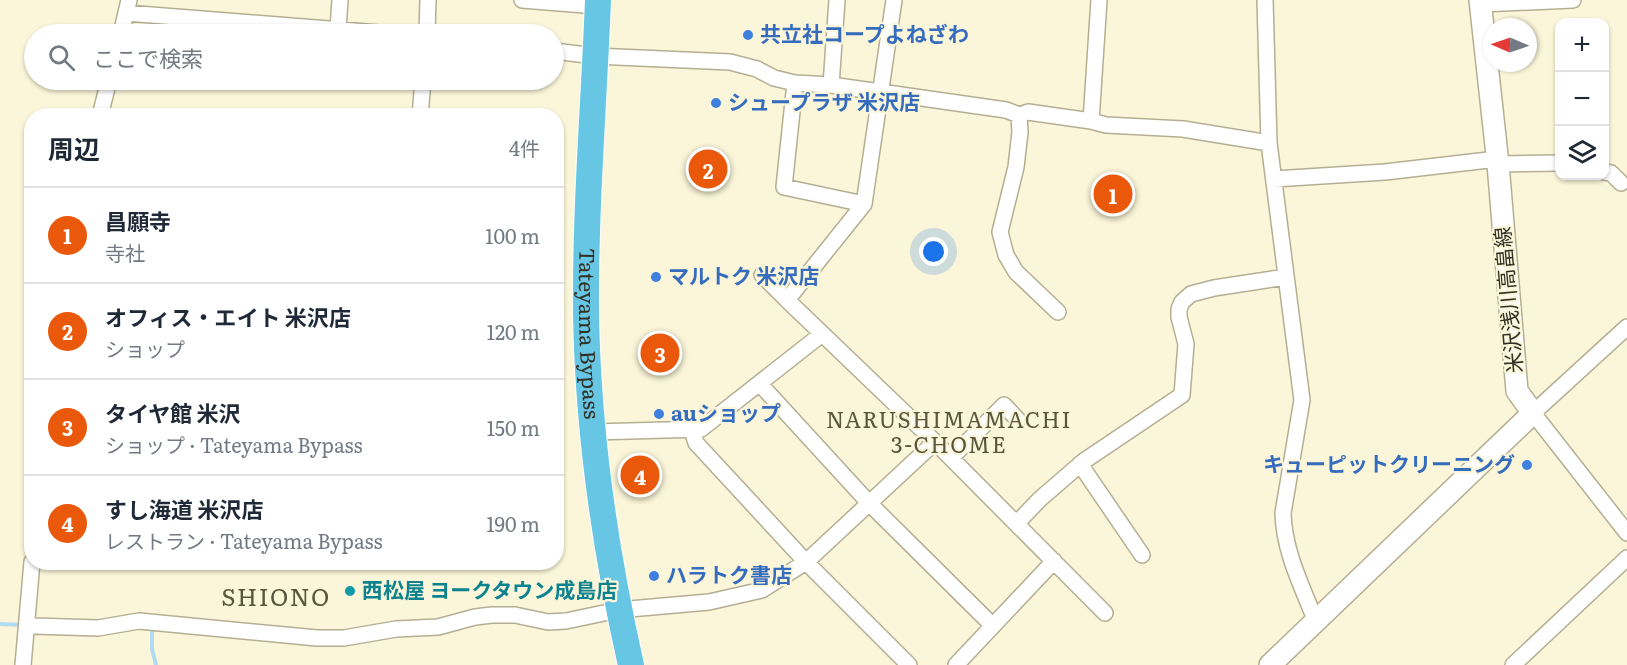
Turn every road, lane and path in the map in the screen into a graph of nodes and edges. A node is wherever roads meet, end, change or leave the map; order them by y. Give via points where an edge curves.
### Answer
1 (340, 0) edge
2 (428, 0) edge
3 (522, 0) edge
4 (837, 0) edge
5 (894, 0) edge
6 (1099, 0) edge
7 (1265, 0) edge
8 (1574, 0) edge
9 (1480, 2) edge
10 (597, 3) edge
11 (128, 6) edge
12 (124, 24) edge
13 (259, 24) edge
14 (338, 24) edge
15 (427, 24) edge
16 (564, 52) edge
17 (595, 56) junction
18 (795, 83) junction
19 (831, 85) junction
20 (106, 90) edge
21 (422, 90) edge
22 (880, 92) junction
23 (102, 108) edge
24 (421, 108) edge
25 (1019, 115) junction
26 (1091, 121) junction
27 (1269, 143) junction
28 (1497, 161) junction
29 (1555, 163) edge
30 (1609, 173) edge
31 (1274, 179) junction
32 (1621, 183) dead end
33 (864, 204) junction
34 (762, 275) dead end
35 (1286, 277) junction
36 (787, 300) junction
37 (1058, 312) dead end
38 (1627, 327) edge
39 (822, 334) junction
40 (760, 384) junction
41 (1533, 413) junction
42 (1018, 420) dead end
43 (692, 431) junction
44 (594, 432) junction
45 (935, 442) junction
46 (951, 458) junction
47 (1080, 464) junction
48 (869, 503) junction
49 (1017, 523) junction
50 (1627, 533) edge
51 (1142, 555) dead end
52 (1627, 558) edge
53 (1054, 561) junction
54 (806, 562) junction
55 (31, 570) edge
56 (618, 610) junction
57 (1105, 613) dead end
58 (1316, 621) junction
59 (27, 624) junction
60 (993, 626) junction
61 (1278, 662) edge
62 (23, 665) edge
63 (631, 665) edge
64 (909, 665) edge
65 (956, 665) edge
66 (1513, 665) edge

1 - 14 street
2 - 15 street
3 - 10 street
4 - 19 street
5 - 22 street
6 - 26 street
7 - 27 street
8 - 9 street
9 - 28 main road, 米沢浅川高畠線
10 - 17 highway, Tateyama Bypass
11 - 12 street
11 - 13 street
16 - 17 street
17 - 18 street via 730,62
17 - 44 highway, Tateyama Bypass via 586,271
18 - 19 street
18 - 33 street via 784,187
19 - 22 street
20 - 23 street
21 - 24 street
22 - 25 street
22 - 33 street
25 - 26 street via 1028,112
25 - 37 street via 1016,167 1000,232 1016,272
26 - 27 street via 1183,129
27 - 31 street
28 - 29 street
28 - 31 street
28 - 41 main road, 米沢浅川高畠線 via 1517,391
30 - 32 street
31 - 35 street
33 - 36 street
34 - 36 street
35 - 47 street via 1214,288 1191,294 1182,302 1179,317 1186,344 1182,395
35 - 58 street via 1302,400 1283,513 1284,531
36 - 39 street
38 - 41 street
39 - 40 street
39 - 45 street
40 - 43 street via 702,429
40 - 48 street
41 - 50 street
41 - 58 main road
42 - 46 street via 1004,405
43 - 44 street
43 - 54 street via 696,443
44 - 56 highway, Tateyama Bypass via 603,525
45 - 46 street
45 - 48 street
46 - 49 street
47 - 49 street
47 - 51 street
48 - 54 street
48 - 60 street
49 - 53 street
52 - 66 street
53 - 57 street
53 - 60 street
54 - 56 street via 762,590 709,602
54 - 64 street
55 - 59 street
56 - 59 street via 548,622 492,615 438,627 317,639 139,621 98,628
56 - 63 highway, Tateyama Bypass
58 - 61 main road
59 - 62 street
60 - 65 street

